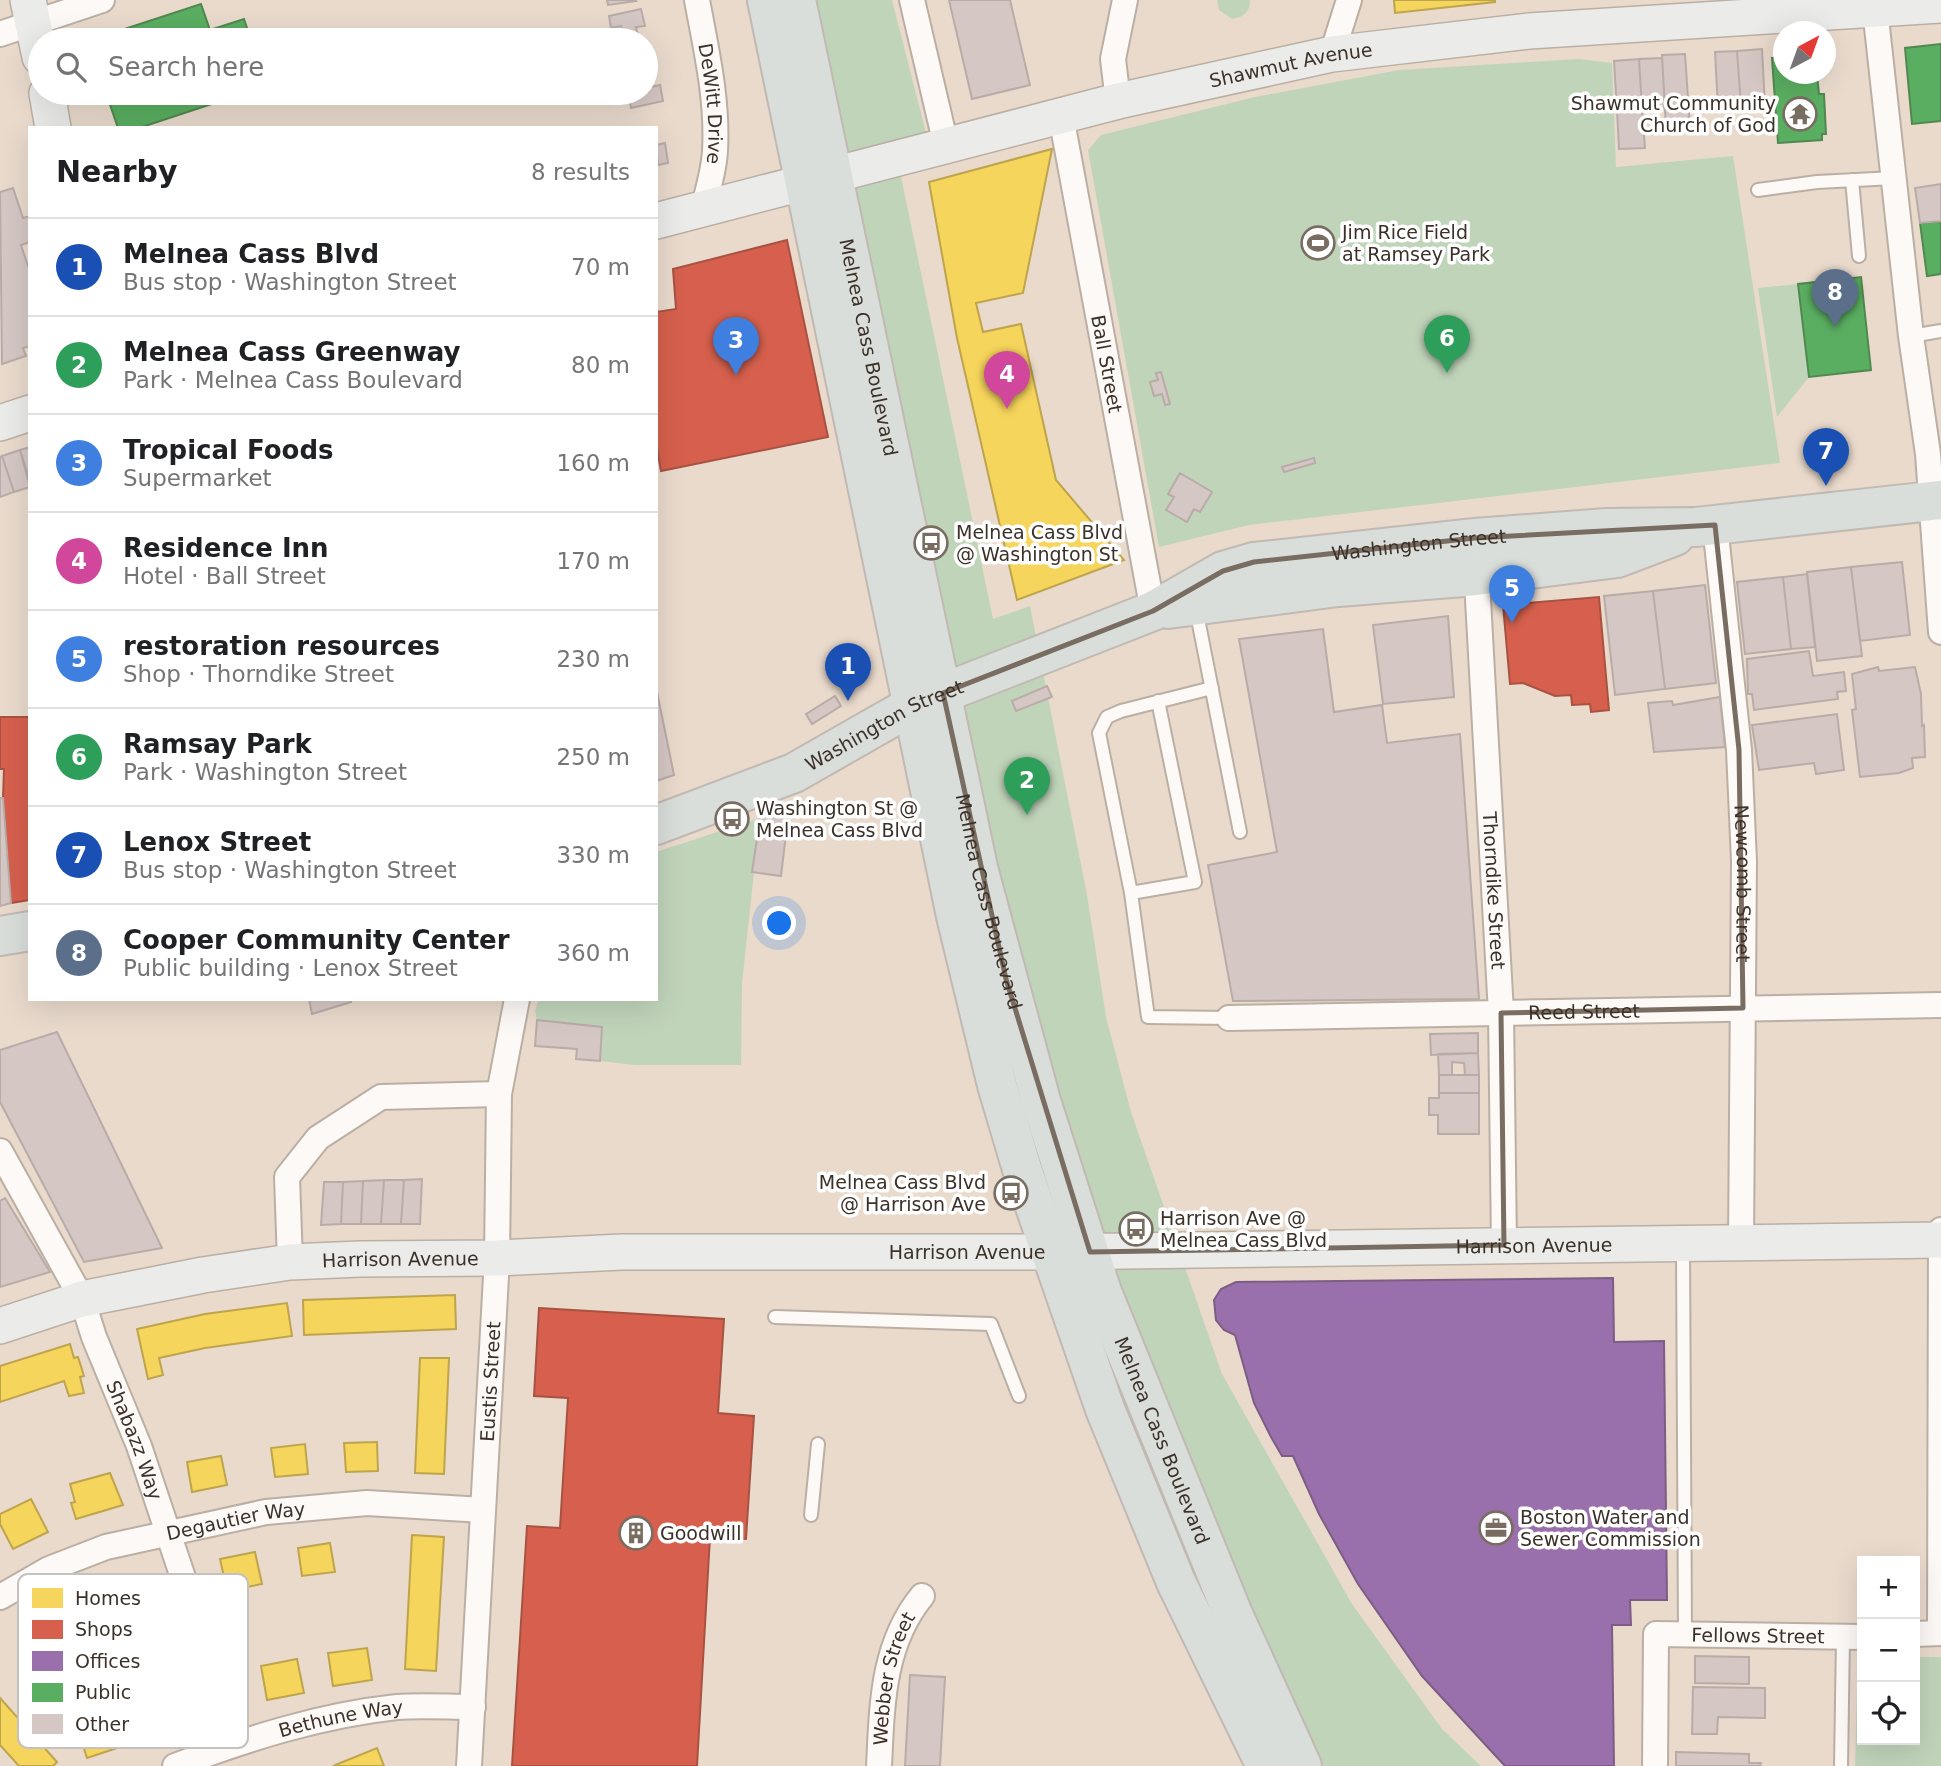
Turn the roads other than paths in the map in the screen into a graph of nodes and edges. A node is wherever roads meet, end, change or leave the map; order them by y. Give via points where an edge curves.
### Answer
1 (102, 0) edge
2 (697, 0) edge
3 (767, 0) edge
4 (796, 0) edge
5 (912, 0) edge
6 (1125, 0) edge
7 (1349, 0) edge
8 (1875, 4) edge
9 (1941, 5) edge
10 (31, 11) edge
11 (0, 34) edge
12 (1332, 54) junction
13 (1118, 101) junction
14 (49, 105) edge
15 (1061, 116) junction
16 (53, 126) edge
17 (946, 145) junction
18 (818, 178) junction
19 (1894, 178) junction
20 (1852, 180) junction
21 (1758, 190) dead end
22 (702, 209) junction
23 (658, 220) edge
24 (1859, 256) dead end
25 (1941, 331) edge
26 (1911, 336) junction
27 (28, 414) edge
28 (0, 423) edge
29 (1936, 500) edge
30 (1706, 526) junction
31 (1475, 538) junction
32 (1476, 576) junction
33 (1193, 597) junction
34 (1153, 611) junction
35 (1941, 632) edge
36 (1212, 688) junction
37 (929, 698) junction
38 (1158, 701) junction
39 (658, 824) edge
40 (1240, 832) dead end
41 (1131, 893) junction
42 (28, 931) edge
43 (0, 936) edge
44 (517, 1001) edge
45 (1941, 1005) edge
46 (1743, 1008) junction
47 (1501, 1013) junction
48 (1229, 1018) joint
49 (499, 1094) junction
50 (0, 1152) edge
51 (1941, 1230) edge
52 (1941, 1240) edge
53 (1684, 1243) junction
54 (1741, 1243) junction
55 (1504, 1245) junction
56 (1051, 1252) junction
57 (1090, 1252) junction
58 (497, 1258) junction
59 (290, 1262) junction
60 (82, 1299) junction
61 (775, 1317) dead end
62 (0, 1326) edge
63 (1019, 1396) dead end
64 (818, 1444) dead end
65 (483, 1510) junction
66 (811, 1515) dead end
67 (167, 1534) junction
68 (40, 1574) edge
69 (181, 1574) edge
70 (18, 1587) edge
71 (922, 1596) dead end
72 (0, 1597) edge
73 (1940, 1633) edge
74 (1685, 1634) junction
75 (1920, 1634) edge
76 (1853, 1638) edge
77 (473, 1707) junction
78 (248, 1740) edge
79 (222, 1748) edge
80 (1655, 1755) edge
81 (175, 1766) edge
82 (469, 1766) edge
83 (879, 1766) edge
84 (1266, 1766) edge
85 (1302, 1766) edge
86 (1841, 1766) edge

1 - 10 street
2 - 22 street, DeWitt Drive via 715,131
3 - 18 main road, Melnea Cass Boulevard
4 - 18 main road, Melnea Cass Boulevard
5 - 17 street
6 - 13 street via 1113,59
7 - 12 street
8 - 9 main road, Shawmut Avenue
8 - 12 main road, Shawmut Avenue via 1529,31
8 - 19 street
10 - 11 street
12 - 13 main road, Shawmut Avenue
13 - 15 main road, Shawmut Avenue
14 - 16 main road
15 - 17 main road, Shawmut Avenue
15 - 34 street, Ball Street
17 - 18 main road, Shawmut Avenue
18 - 22 main road, Shawmut Avenue
18 - 37 main road, Melnea Cass Boulevard
19 - 20 lane
19 - 26 street
20 - 21 lane
20 - 24 lane
22 - 23 main road, Shawmut Avenue
25 - 26 lane
26 - 29 street
27 - 28 main road
29 - 30 main road, Washington Street
29 - 35 street
30 - 31 main road, Washington Street
30 - 32 main road, Washington Street via 1617,558
30 - 46 street, Newcomb Street via 1739,750
31 - 32 street, Thorndike Street
31 - 33 main road, Washington Street via 1254,562 1223,571
32 - 33 main road, Washington Street
32 - 47 street, Thorndike Street
33 - 34 main road, Washington Street
33 - 36 lane
34 - 37 main road, Washington Street
36 - 38 lane
36 - 40 lane
37 - 39 main road, Washington Street via 794,773
37 - 56 main road, Melnea Cass Boulevard via 951,892 981,1024
37 - 57 main road, Melnea Cass Boulevard via 1006,979
38 - 41 lane via 1107,717 1099,733
38 - 41 lane via 1195,882
41 - 48 lane via 1148,1017
42 - 43 main road
44 - 49 street, Eustis Street
45 - 46 street, Reed Street
46 - 47 street, Reed Street
46 - 54 street, Newcomb Street
47 - 48 street, Reed Street
47 - 55 street, Thorndike Street
49 - 58 street, Eustis Street
49 - 59 street via 381,1097 318,1138 287,1177
50 - 60 street, Shabazz Way
51 - 52 street
52 - 54 main road, Harrison Avenue
52 - 73 street
53 - 54 main road, Harrison Avenue
53 - 55 main road, Harrison Avenue
53 - 74 lane
55 - 57 main road, Harrison Avenue
56 - 57 main road, Harrison Avenue
56 - 58 main road, Harrison Avenue via 622,1252
56 - 84 main road, Melnea Cass Boulevard via 1105,1409 1176,1582
57 - 85 main road, Melnea Cass Boulevard via 1179,1486
58 - 59 main road, Harrison Avenue
58 - 65 street, Eustis Street
59 - 60 main road, Harrison Avenue
60 - 62 main road, Harrison Avenue
60 - 67 street, Shabazz Way
61 - 63 lane via 991,1324
64 - 66 lane
65 - 67 street, Degautier Way via 367,1503 317,1505
65 - 77 street, Eustis Street
67 - 68 street, Degautier Way via 106,1547
67 - 69 street, Shabazz Way
70 - 72 street, Degautier Way
71 - 83 street, Webber Street via 892,1646
73 - 75 street
74 - 76 street, Fellows Street
74 - 80 street, Fellows Street via 1656,1634
76 - 86 lane
77 - 78 street, Bethune Way via 399,1707
77 - 82 street, Eustis Street
79 - 81 street, Bethune Way

